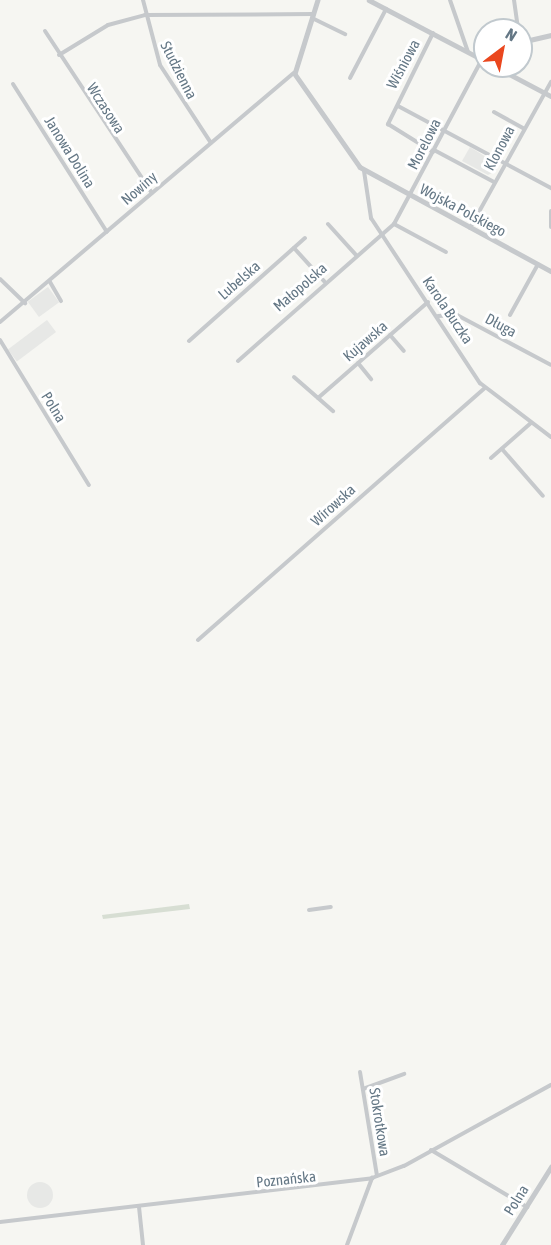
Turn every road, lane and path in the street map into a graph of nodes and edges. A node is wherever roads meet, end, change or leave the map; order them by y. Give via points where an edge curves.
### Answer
1 (143, 0) edge
2 (318, 0) edge
3 (369, 0) edge
4 (450, 0) edge
5 (514, 0) edge
6 (386, 9) junction
7 (145, 15) junction
8 (312, 16) junction
9 (516, 18) edge
10 (45, 32) dead end
11 (433, 33) junction
12 (345, 34) dead end
13 (551, 35) edge
14 (533, 39) edge
15 (468, 52) junction
16 (59, 55) junction
17 (473, 55) edge
18 (294, 73) junction
19 (350, 78) dead end
20 (473, 78) edge
21 (517, 78) edge
22 (551, 82) edge
23 (12, 84) dead end
24 (544, 92) junction
25 (551, 96) edge
26 (398, 106) junction
27 (494, 112) dead end
28 (523, 128) junction
29 (444, 130) junction
30 (211, 143) junction
31 (434, 151) junction
32 (505, 163) junction
33 (363, 173) junction
34 (495, 182) junction
35 (551, 188) edge
36 (152, 193) junction
37 (410, 195) junction
38 (551, 211) edge
39 (328, 224) dead end
40 (394, 224) junction
41 (551, 227) edge
42 (470, 228) junction
43 (107, 232) junction
44 (380, 234) junction
45 (305, 238) dead end
46 (294, 248) junction
47 (446, 252) dead end
48 (356, 255) junction
49 (538, 264) junction
50 (551, 271) edge
51 (0, 279) edge
52 (324, 281) junction
53 (50, 282) junction
54 (61, 301) dead end
55 (428, 302) junction
56 (25, 303) junction
57 (510, 315) dead end
58 (438, 316) junction
59 (0, 322) edge
60 (390, 335) junction
61 (0, 340) edge
62 (189, 341) dead end
63 (404, 351) dead end
64 (238, 361) dead end
65 (358, 363) junction
66 (551, 365) edge
67 (294, 377) dead end
68 (371, 379) dead end
69 (484, 388) junction
70 (318, 398) junction
71 (333, 411) dead end
72 (531, 423) junction
73 (551, 437) edge
74 (502, 449) junction
75 (491, 458) dead end
76 (90, 482) dead end
77 (543, 496) dead end
78 (198, 640) dead end
79 (331, 907) dead end
80 (309, 910) dead end
81 (360, 1072) dead end
82 (404, 1074) dead end
83 (551, 1085) edge
84 (363, 1089) junction
85 (431, 1150) junction
86 (551, 1167) edge
87 (375, 1177) junction
88 (527, 1206) junction
89 (139, 1207) junction
90 (0, 1222) edge
91 (143, 1245) edge
92 (347, 1245) edge
93 (502, 1245) edge

1 - 7 street, Studzienna
2 - 8 street
3 - 6 street
4 - 15 street
5 - 9 street
6 - 11 street
6 - 19 street
7 - 8 street
7 - 16 street via 105,27
7 - 30 street, Studzienna via 160,65
8 - 12 street
8 - 18 street
10 - 16 street, Wczasowa
11 - 15 street
11 - 26 street, Wiśniowa
13 - 14 street
15 - 17 street
16 - 36 street, Wczasowa
18 - 30 street, Nowiny
18 - 33 street
20 - 29 street, Morelowa
21 - 24 street
22 - 24 street, Klonowa
23 - 43 street, Janowa Dolina
24 - 25 street
24 - 28 street, Klonowa
26 - 29 street
26 - 31 street, Wiśniowa via 389,128
27 - 28 street
28 - 32 street, Klonowa
29 - 31 street, Morelowa
29 - 32 street
30 - 36 street, Nowiny
31 - 34 street
31 - 37 street, Morelowa
32 - 34 street, Klonowa
32 - 35 street
33 - 37 street, Wojska Polskiego
33 - 44 street, Karola Buczka via 366,208
34 - 42 street, Klonowa
36 - 43 street, Nowiny
37 - 40 street, Morelowa
37 - 42 street, Wojska Polskiego
38 - 41 street
39 - 48 street
40 - 44 street, Morelowa
40 - 47 street
42 - 49 street, Wojska Polskiego
43 - 53 street, Nowiny
44 - 48 street, Małopolska
44 - 55 street, Karola Buczka
45 - 46 street, Lubelska
46 - 52 street
46 - 62 street, Lubelska
48 - 52 street, Małopolska
49 - 50 street, Wojska Polskiego
49 - 57 street
51 - 56 street
52 - 64 street, Małopolska
53 - 54 street
53 - 56 street, Nowiny
55 - 58 street, Karola Buczka
55 - 60 street, Kujawska
56 - 59 street, Nowiny
58 - 66 street, Długa via 457,315
58 - 69 street, Karola Buczka
60 - 63 street
60 - 65 street, Kujawska
61 - 76 street, Polna
65 - 68 street
65 - 70 street, Kujawska
67 - 70 street
69 - 72 street, Karola Buczka
69 - 78 street, Wirowska
70 - 71 street
72 - 73 street, Karola Buczka
72 - 74 street
74 - 75 street
74 - 77 street
79 - 80 street
81 - 84 street, Stokrotkowa
82 - 84 street
83 - 85 street, Poznańska
84 - 87 street, Stokrotkowa
85 - 87 street, Poznańska
85 - 88 street
86 - 88 street, Polna
87 - 89 street, Poznańska
87 - 92 street
88 - 93 street, Polna
89 - 90 street, Poznańska
89 - 91 street

